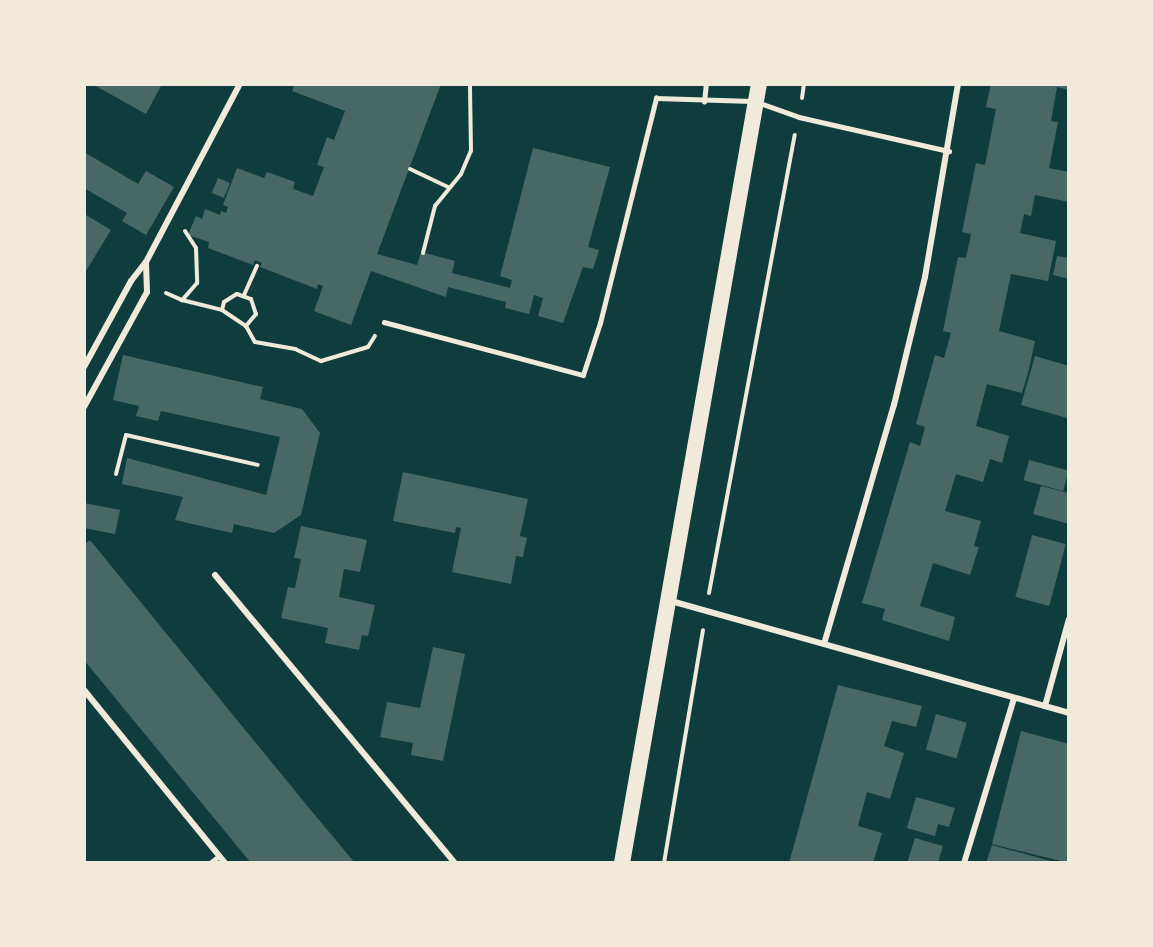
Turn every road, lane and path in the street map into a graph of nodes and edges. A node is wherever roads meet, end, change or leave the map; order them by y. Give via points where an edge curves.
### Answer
1 (240, 84) edge
2 (470, 84) edge
3 (706, 84) edge
4 (759, 84) edge
5 (804, 84) edge
6 (958, 84) edge
7 (756, 101) junction
8 (704, 102) junction
9 (798, 117) junction
10 (949, 151) junction
11 (410, 169) dead end
12 (448, 187) junction
13 (189, 221) dead end
14 (423, 253) dead end
15 (146, 262) junction
16 (257, 266) dead end
17 (161, 290) dead end
18 (244, 295) junction
19 (182, 300) junction
20 (222, 310) junction
21 (384, 322) joint
22 (246, 326) junction
23 (84, 367) edge
24 (84, 407) edge
25 (258, 465) dead end
26 (116, 474) dead end
27 (215, 575) dead end
28 (670, 601) junction
29 (706, 611) junction
30 (1069, 619) edge
31 (824, 644) junction
32 (84, 690) edge
33 (1014, 698) junction
34 (1045, 706) junction
35 (1069, 713) edge
36 (219, 856) junction
37 (210, 863) edge
38 (225, 863) edge
39 (455, 863) edge
40 (622, 863) edge
41 (664, 863) edge
42 (964, 863) edge

1 - 15 street
2 - 12 path via 471,151 461,174
3 - 8 lane
4 - 7 highway
5 - 9 path
6 - 10 street
7 - 8 lane
7 - 9 lane
7 - 28 highway
8 - 21 lane via 657,98 600,323 582,375
9 - 10 lane
9 - 29 path
10 - 31 street via 925,277 894,405
11 - 12 path
12 - 14 path via 435,206
13 - 19 path via 185,230 196,248 197,283
15 - 23 street via 131,281
15 - 24 street via 147,292
16 - 18 path
17 - 19 path
18 - 20 path via 230,297
18 - 22 path via 251,299 256,314
19 - 20 path
20 - 22 path
21 - 22 path via 368,346 321,362 295,349 255,342
25 - 26 path via 126,435
27 - 39 street
28 - 29 street
28 - 40 highway
29 - 31 street
29 - 41 path
30 - 34 street
31 - 33 street
32 - 36 street
33 - 34 street
33 - 42 street
34 - 35 street
36 - 37 lane
36 - 38 street

